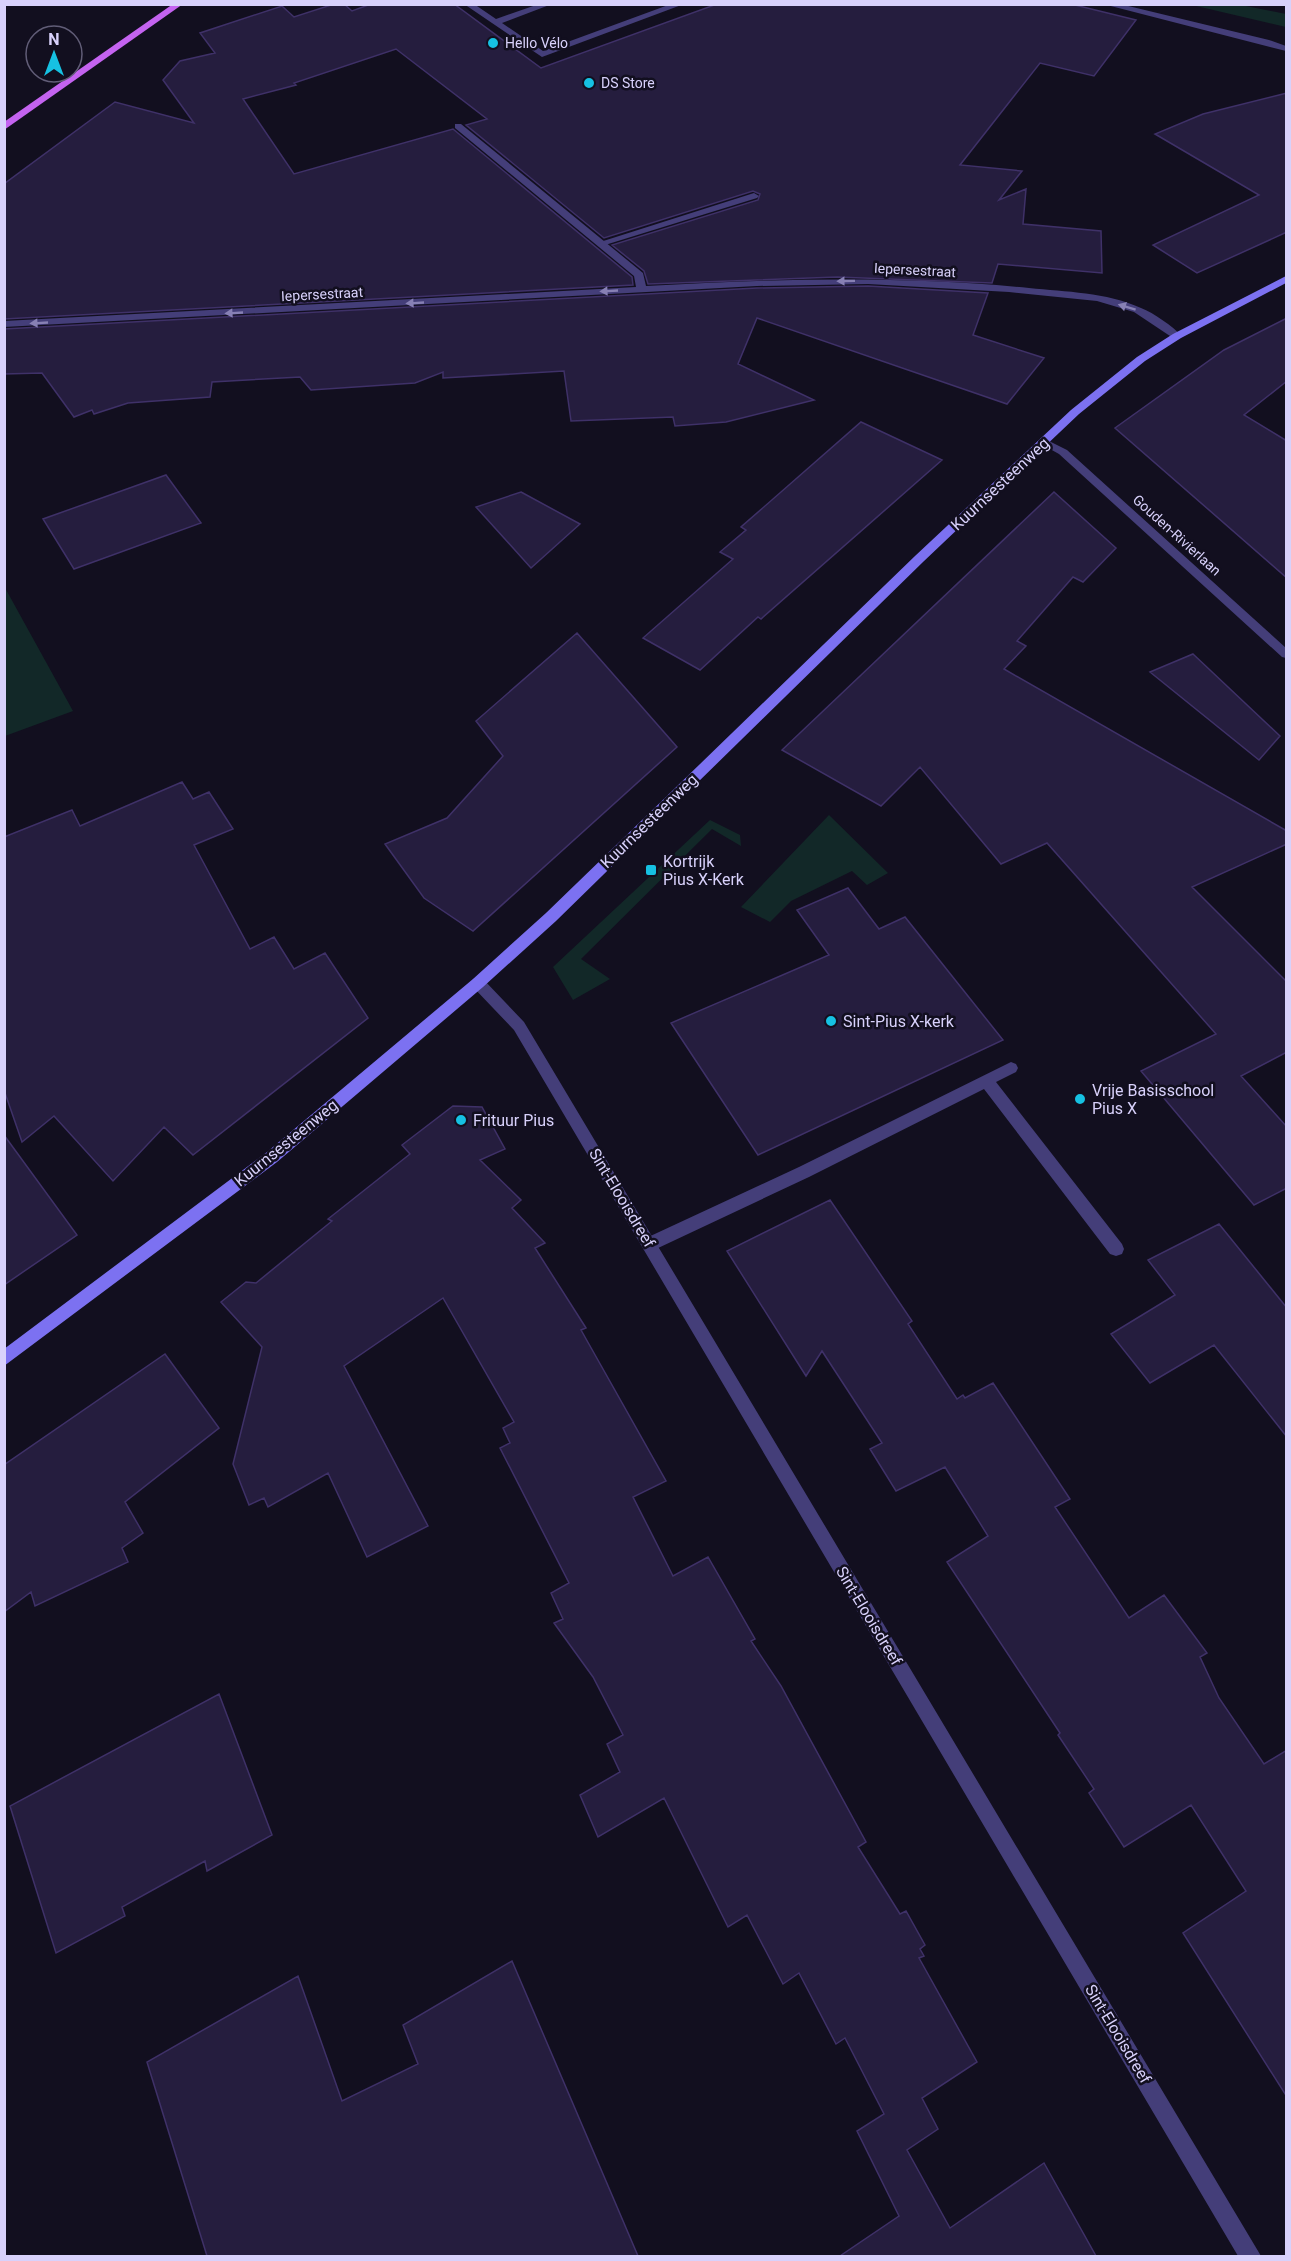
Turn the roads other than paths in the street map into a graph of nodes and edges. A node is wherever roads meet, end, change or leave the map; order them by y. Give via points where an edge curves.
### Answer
1 (179, 4) edge
2 (468, 4) edge
3 (548, 4) edge
4 (640, 4) edge
5 (680, 4) edge
6 (1107, 4) edge
7 (654, 14) junction
8 (496, 22) junction
9 (1287, 49) edge
10 (459, 126) dead end
11 (4, 127) edge
12 (754, 196) dead end
13 (602, 243) junction
14 (1287, 279) edge
15 (642, 289) junction
16 (4, 324) edge
17 (1177, 336) junction
18 (1045, 442) junction
19 (1287, 654) edge
20 (478, 983) junction
21 (1011, 1068) dead end
22 (986, 1080) junction
23 (650, 1245) junction
24 (1116, 1249) dead end
25 (4, 1359) edge
26 (1250, 2256) edge

1 - 11 main road
2 - 8 street
3 - 8 street
4 - 7 street
5 - 7 street
6 - 9 street
7 - 8 street via 542,54
10 - 13 street
12 - 13 street
13 - 15 street via 639,275
14 - 17 street, Kuurnsesteenweg
15 -> 16 street, Iepersestraat
17 -> 15 street, Iepersestraat via 1138,310 1098,298 1010,289 868,281
17 - 18 street, Kuurnsesteenweg via 1141,359 1075,412
18 - 19 street, Gouden-Rivierlaan via 1063,452
18 - 20 street, Kuurnsesteenweg
20 - 23 street, Sint-Elooisdreef via 519,1026
20 - 25 street, Kuurnsesteenweg via 272,1157
21 - 22 street
22 - 23 street
22 - 24 street
23 - 26 street, Sint-Elooisdreef

